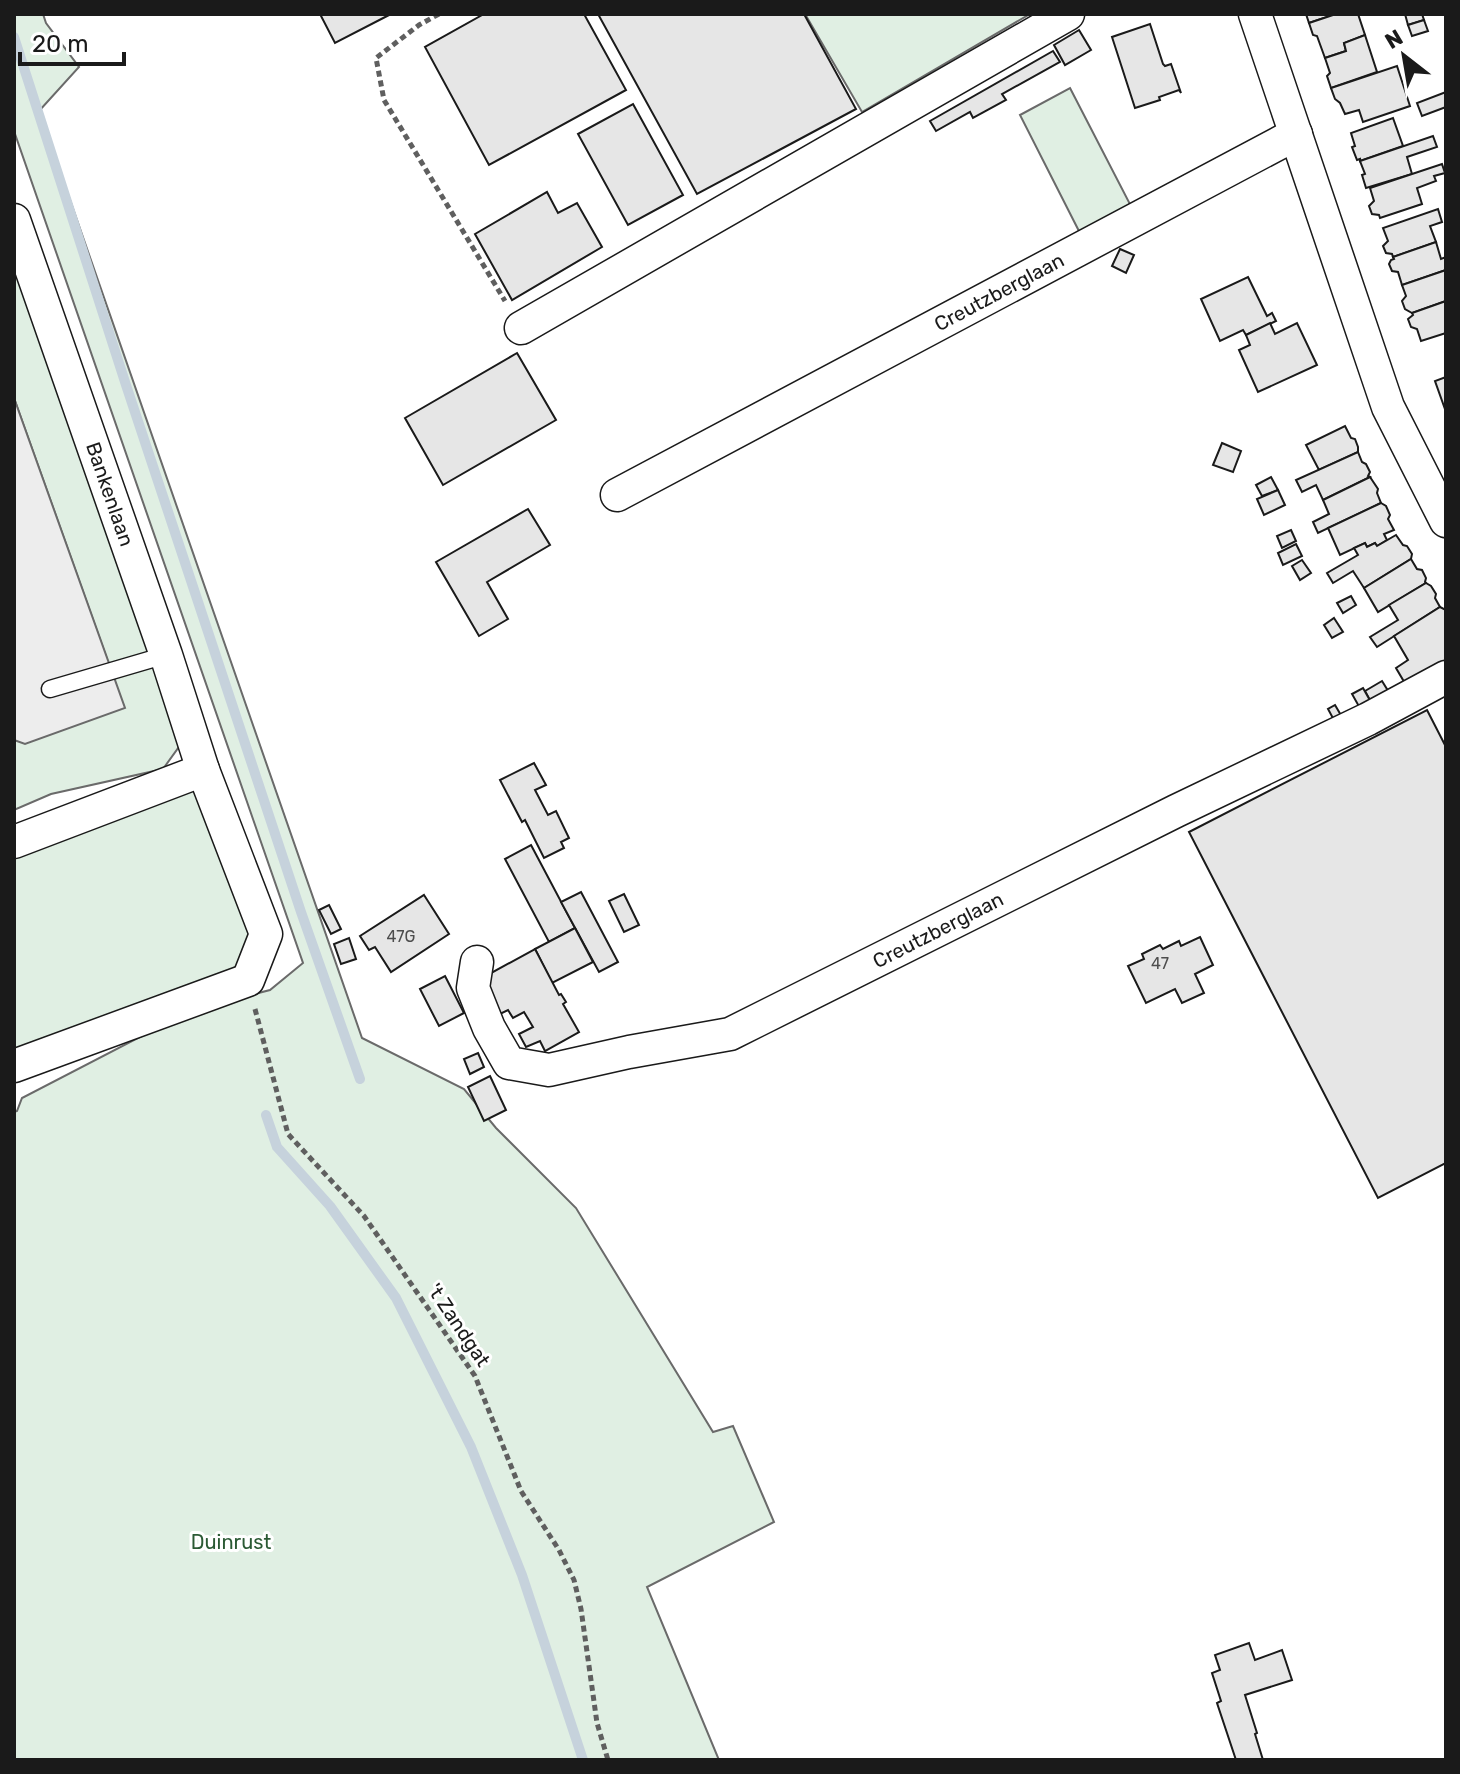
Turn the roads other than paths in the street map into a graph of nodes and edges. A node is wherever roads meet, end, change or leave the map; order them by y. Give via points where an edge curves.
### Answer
1 (1068, 14) edge
2 (1255, 14) edge
3 (1296, 134) junction
4 (14, 220) edge
5 (521, 328) road end
6 (617, 495) dead end
7 (1446, 521) edge
8 (166, 655) junction
9 (1446, 677) edge
10 (50, 689) dead end
11 (203, 770) junction
12 (14, 842) edge
13 (477, 962) dead end
14 (14, 1066) edge

1 - 5 street
2 - 3 street
3 - 6 street, Creutzberglaan
3 - 7 street via 1388,407
4 - 8 street, Bankenlaan
8 - 10 lane
8 - 11 street, Bankenlaan
9 - 13 street, Creutzberglaan via 730,1034 549,1070 509,1063 473,988
11 - 12 street
11 - 14 street, Bankenlaan via 266,934 248,980

